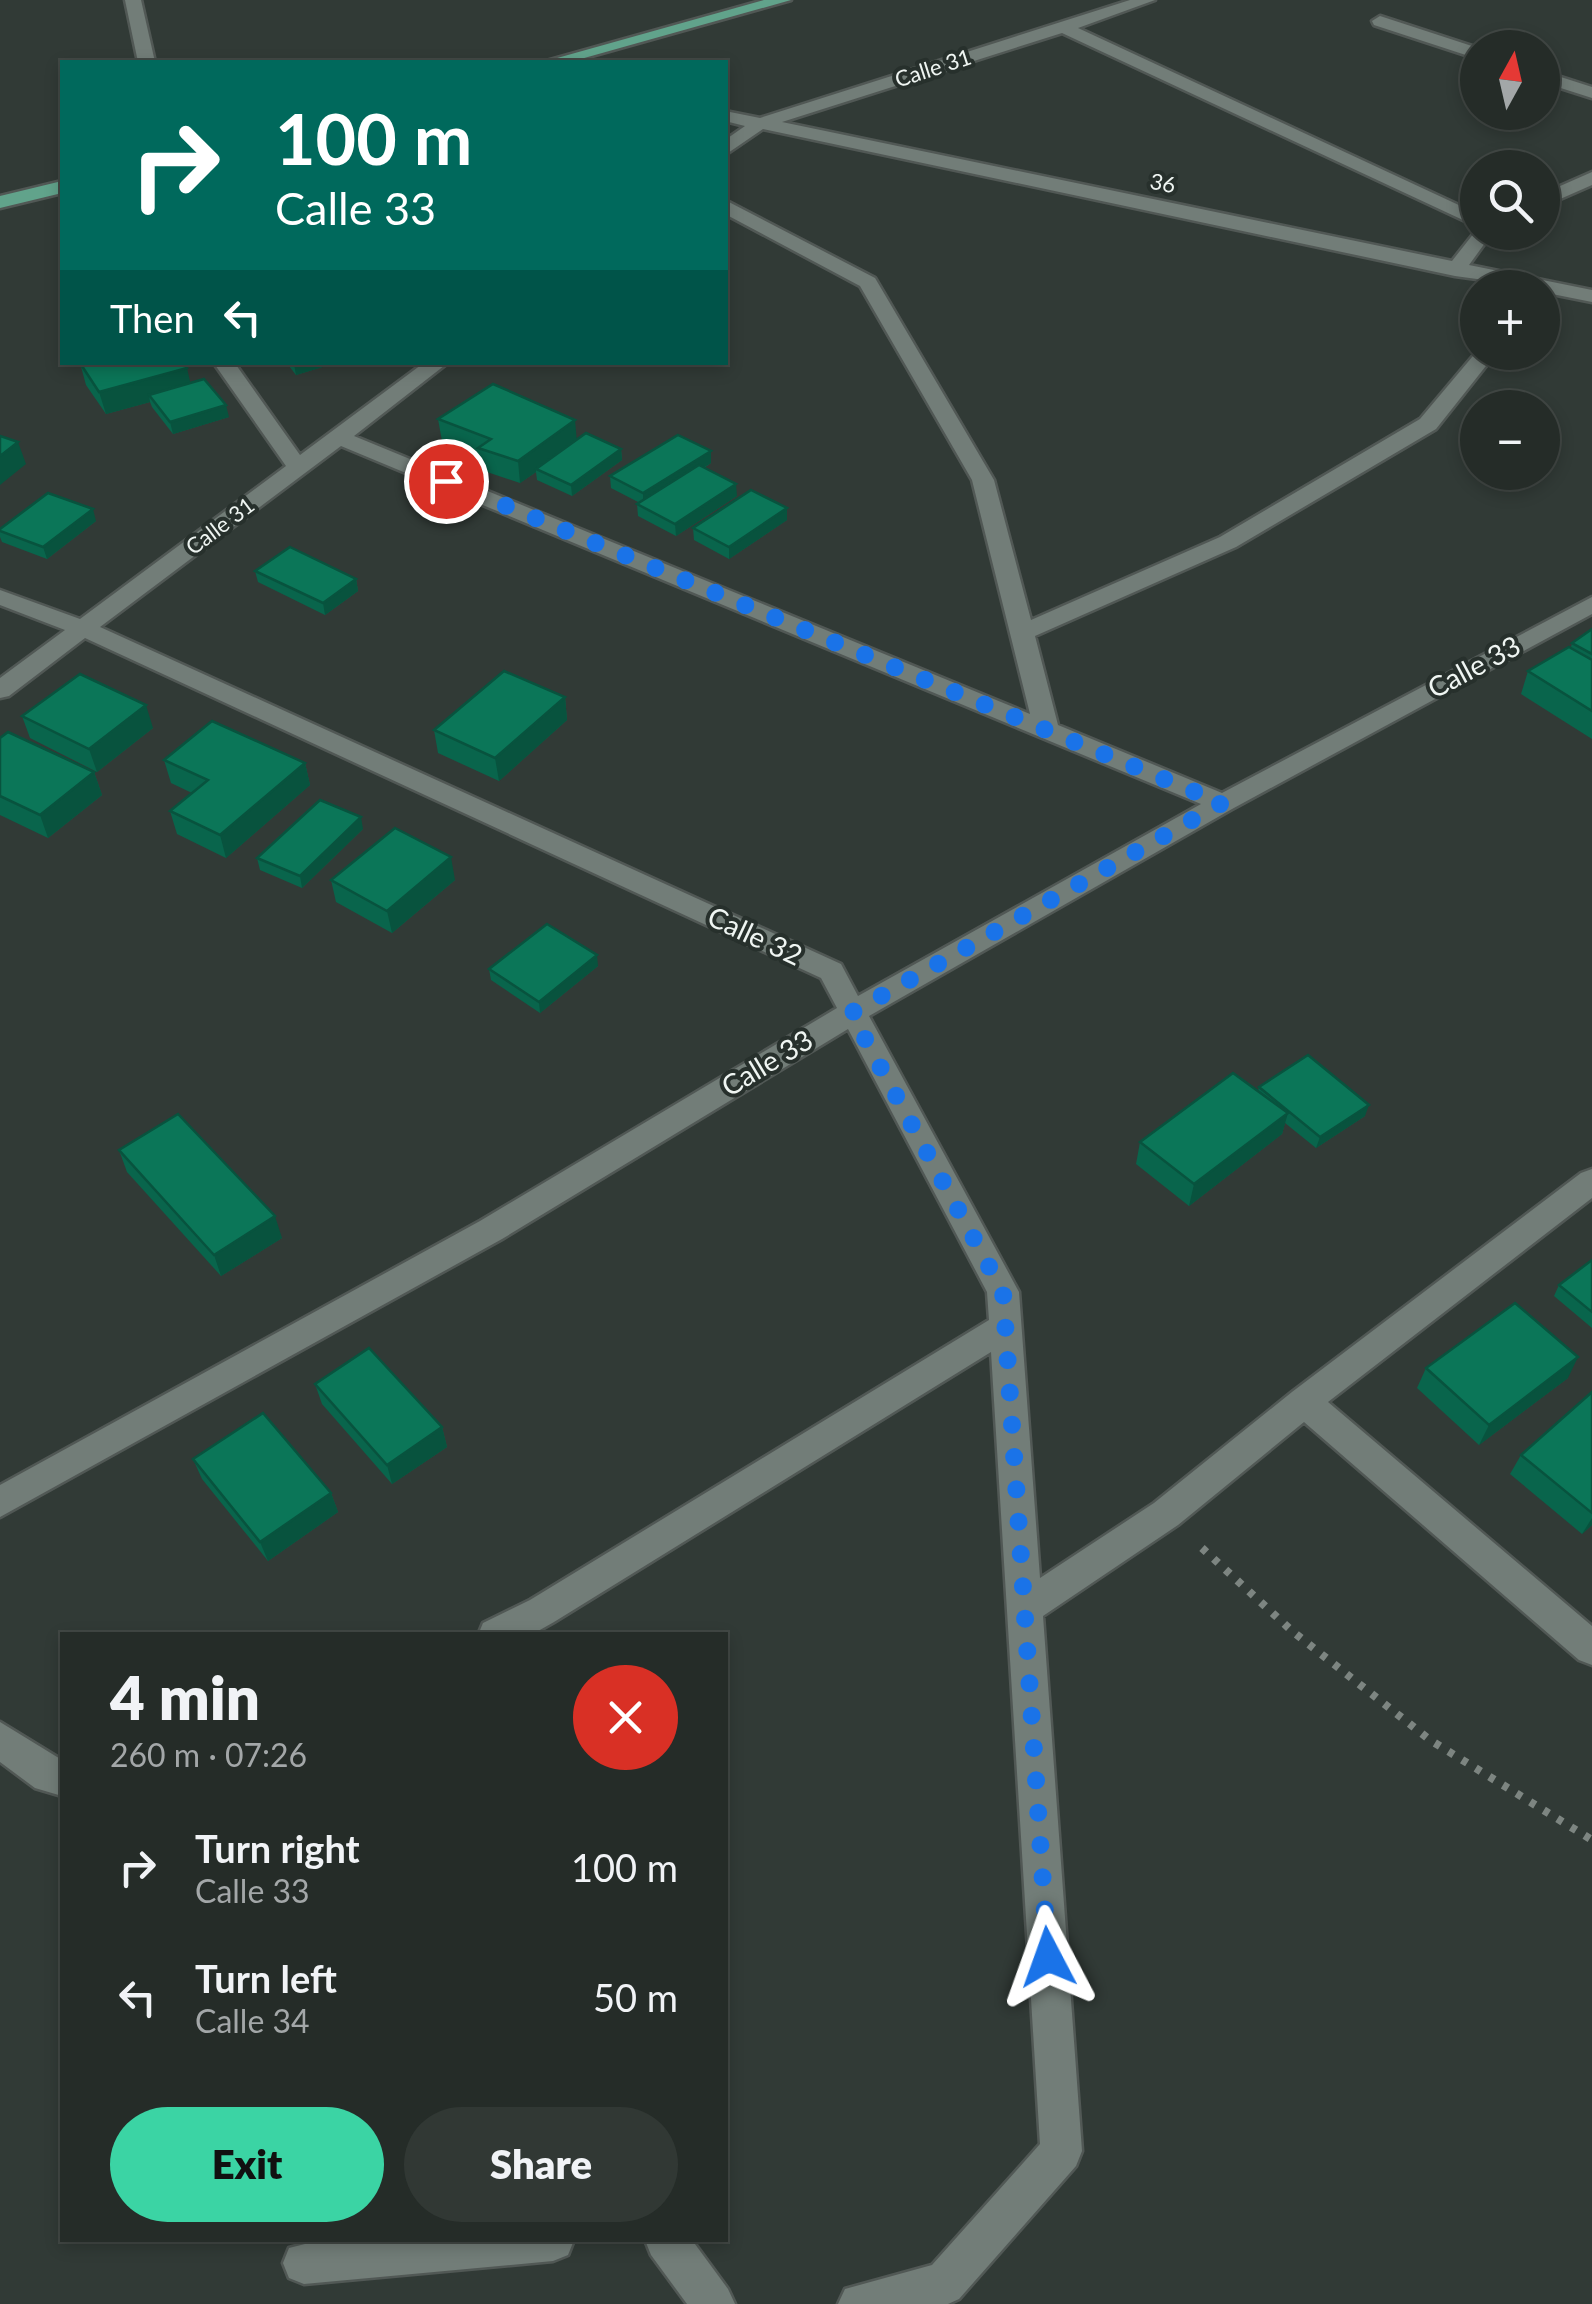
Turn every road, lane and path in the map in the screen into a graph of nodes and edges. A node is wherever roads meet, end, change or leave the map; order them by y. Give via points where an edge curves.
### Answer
1 (133, 0) edge
2 (782, 0) edge
3 (1147, 0) edge
4 (1380, 21) dead end
5 (1063, 26) junction
6 (1460, 48) edge
7 (147, 60) edge
8 (559, 60) edge
9 (1560, 82) edge
10 (1592, 93) edge
11 (728, 117) edge
12 (759, 124) junction
13 (728, 147) edge
14 (1592, 178) edge
15 (60, 187) edge
16 (1560, 193) edge
17 (0, 202) edge
18 (728, 208) edge
19 (1460, 213) edge
20 (1470, 250) edge
21 (1455, 270) junction
22 (1460, 271) edge
23 (1560, 290) edge
24 (1592, 296) edge
25 (226, 365) edge
26 (435, 365) edge
27 (1472, 370) edge
28 (339, 437) junction
29 (298, 468) junction
30 (0, 597) edge
31 (1592, 604) edge
32 (83, 628) junction
33 (1022, 633) junction
34 (0, 690) edge
35 (1047, 730) junction
36 (1222, 803) junction
37 (851, 1013) junction
38 (1592, 1181) edge
39 (1004, 1327) junction
40 (1304, 1402) junction
41 (0, 1502) edge
42 (1166, 1514) junction
43 (1023, 1609) junction
44 (502, 1632) edge
45 (1592, 1648) edge
46 (0, 1740) edge
47 (60, 1778) edge
48 (1592, 1840) edge
49 (532, 2242) edge
50 (668, 2242) edge
51 (304, 2264) dead end
52 (714, 2304) edge
53 (860, 2304) edge

1 - 7 street
2 - 8 main road
3 - 5 street, Calle 31
4 - 6 street
5 - 12 street, Calle 31
5 - 19 street
9 - 10 street
11 - 12 street, 36
12 - 13 street, Calle 31
12 - 21 street, 36
14 - 16 street
15 - 17 main road
18 - 33 street via 868,282 983,480
20 - 21 street
21 - 22 street, 36
23 - 24 street, 36
25 - 29 street
26 - 28 street, Calle 31
27 - 33 street via 1428,424 1228,542
28 - 29 street, Calle 31
28 - 35 street
29 - 32 street, Calle 31
30 - 32 street, Calle 32
31 - 36 street, Calle 33
32 - 34 street, Calle 31
32 - 37 street, Calle 32 via 831,971
33 - 35 street
35 - 36 street
36 - 37 street, Calle 33
37 - 39 street, Calle 32 via 1003,1292
37 - 41 street, Calle 33 via 490,1230
38 - 40 street
39 - 43 street, Calle 32
39 - 44 street
40 - 42 street
40 - 45 street
42 - 43 street
42 - 48 path via 1292,1631 1430,1740
43 - 53 street, Calle 32 via 1061,2150 944,2284
46 - 47 street
49 - 51 street
50 - 52 street

